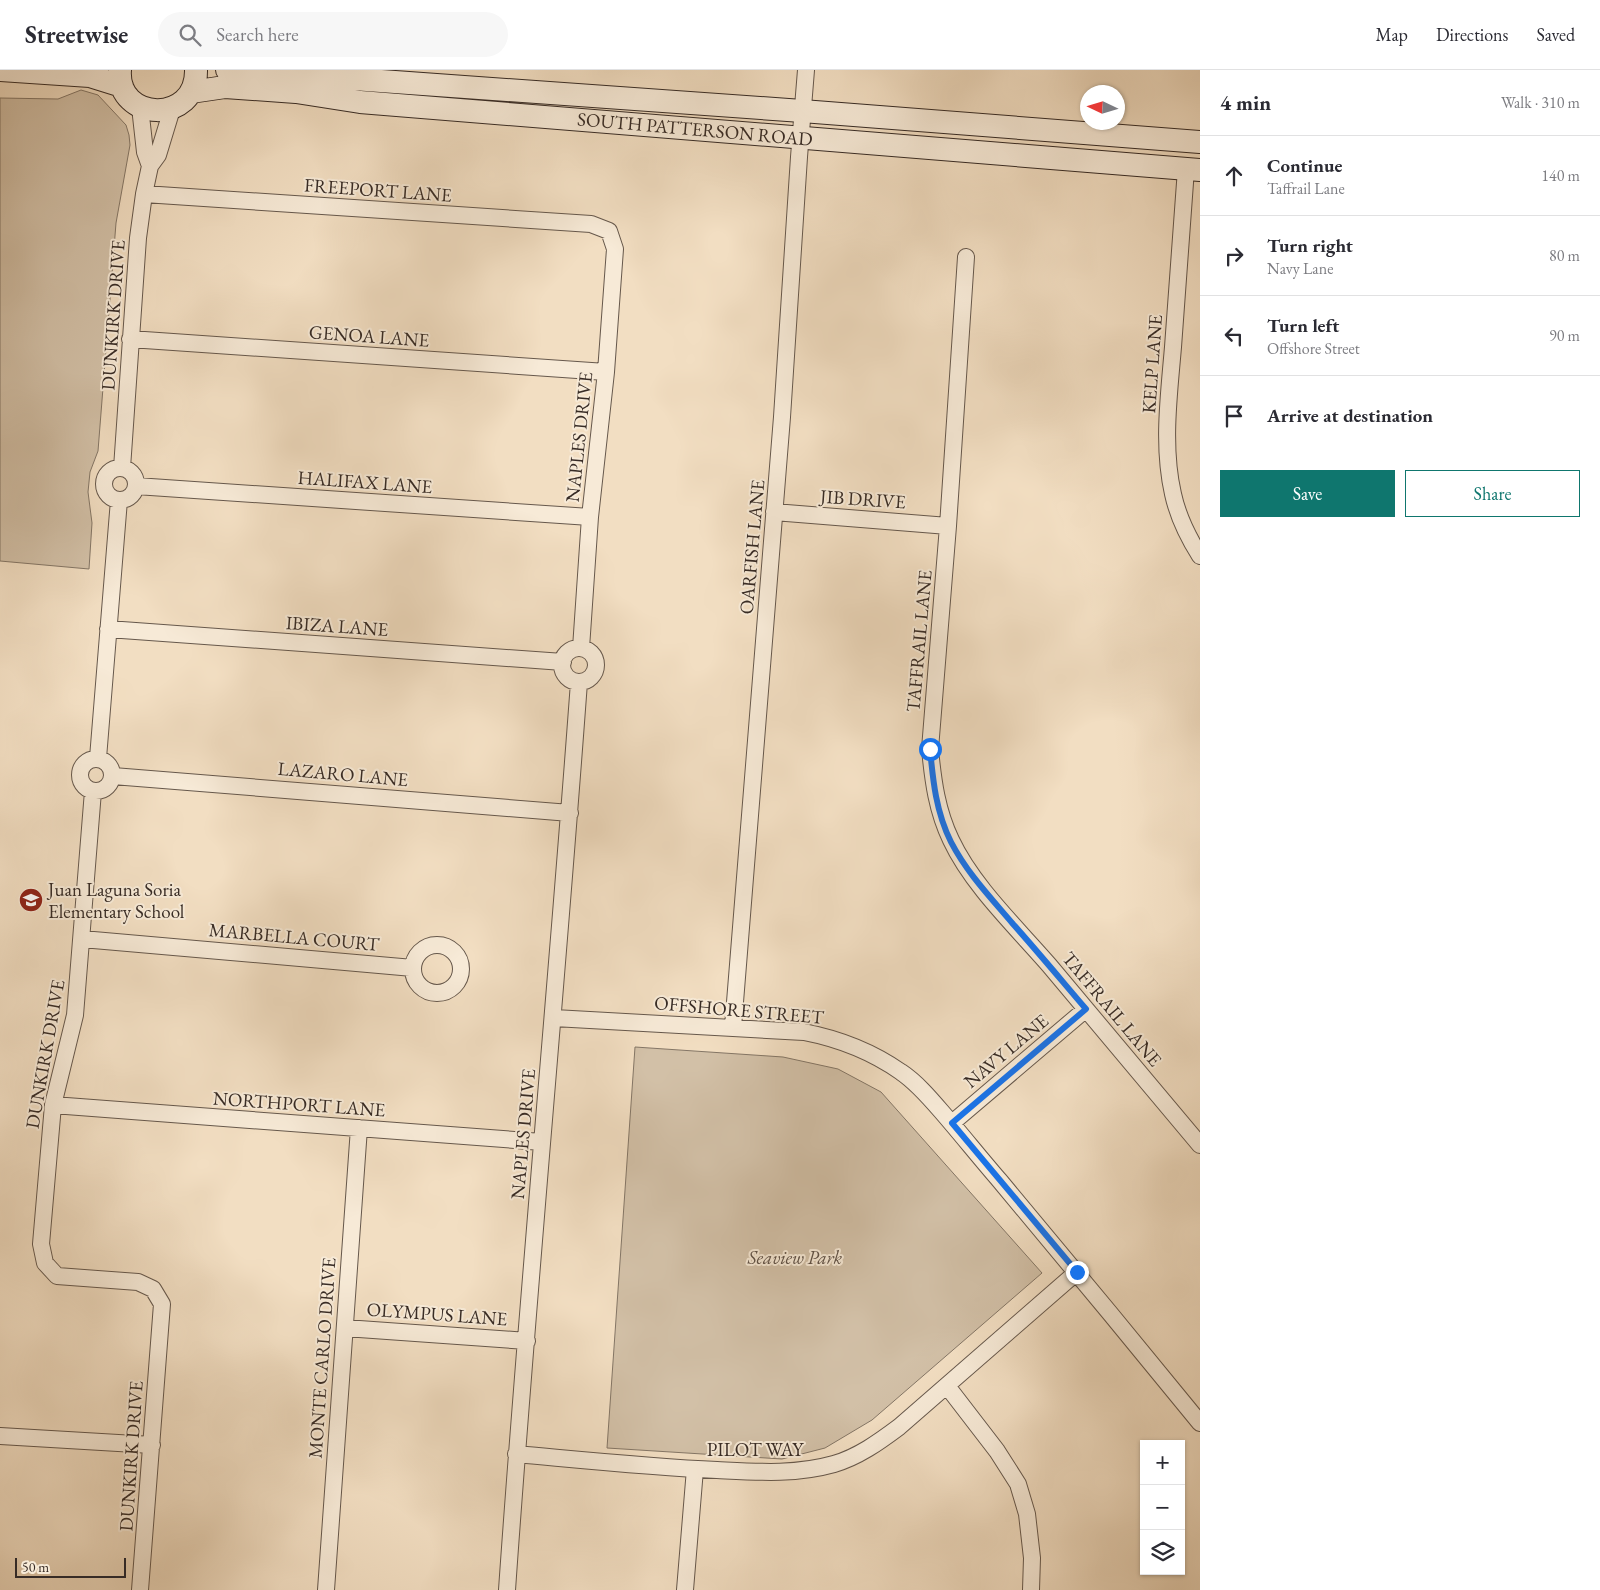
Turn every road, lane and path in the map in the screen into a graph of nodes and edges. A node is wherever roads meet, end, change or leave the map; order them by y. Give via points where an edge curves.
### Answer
1 (0, 70) edge
2 (196, 70) edge
3 (227, 70) edge
4 (806, 70) edge
5 (121, 78) edge
6 (191, 92) junction
7 (140, 107) junction
8 (172, 108) junction
9 (802, 111) junction
10 (800, 137) junction
11 (1200, 142) edge
12 (150, 166) junction
13 (1193, 170) edge
14 (144, 194) junction
15 (609, 231) joint
16 (966, 257) dead end
17 (130, 339) junction
18 (606, 372) junction
19 (122, 468) junction
20 (136, 486) junction
21 (119, 500) junction
22 (774, 512) junction
23 (590, 517) junction
24 (948, 526) junction
25 (1200, 556) edge
26 (108, 629) junction
27 (581, 648) junction
28 (563, 662) junction
29 (579, 682) junction
30 (98, 758) junction
31 (112, 776) junction
32 (93, 791) junction
33 (570, 813) junction
34 (82, 939) junction
35 (413, 968) dead end
36 (1086, 1009) junction
37 (554, 1018) junction
38 (732, 1027) junction
39 (53, 1105) junction
40 (952, 1123) junction
41 (359, 1128) junction
42 (542, 1142) junction
43 (1200, 1145) edge
44 (1077, 1272) junction
45 (345, 1328) junction
46 (526, 1341) junction
47 (947, 1386) junction
48 (1200, 1423) edge
49 (0, 1436) edge
50 (152, 1445) junction
51 (516, 1454) junction
52 (695, 1469) junction
53 (140, 1590) edge
54 (326, 1590) edge
55 (506, 1590) edge
56 (685, 1590) edge
57 (1032, 1590) edge

1 - 5 street
2 - 6 street
3 - 9 street, SOUTH PATTERSON ROAD
4 - 9 street, OARFISH LANE
5 - 7 street via 133,102
6 - 8 street
6 - 10 street, SOUTH PATTERSON ROAD via 224,87 296,92 360,102
7 - 8 street via 161,111
7 - 12 street, DUNKIRK DRIVE via 145,152
8 - 12 street, DUNKIRK DRIVE via 158,155
9 - 10 street, OARFISH LANE
9 - 11 street, SOUTH PATTERSON ROAD
10 - 13 street, SOUTH PATTERSON ROAD
10 - 22 street, OARFISH LANE
12 - 14 street, DUNKIRK DRIVE
13 - 25 street, KELP LANE via 1168,408 1168,464 1178,513
14 - 15 street, FREEPORT LANE via 591,224
14 - 17 street, DUNKIRK DRIVE
15 - 18 street, NAPLES DRIVE via 615,249
16 - 24 street, TAFFRAIL LANE
17 - 18 street, GENOA LANE
17 - 19 street, DUNKIRK DRIVE
18 - 23 street, NAPLES DRIVE
19 - 20 street via 131,472
19 - 21 street via 108,473 104,482 109,496
20 - 21 street via 129,498
20 - 23 street, HALIFAX LANE
21 - 26 street
22 - 24 street, JIB DRIVE
22 - 38 street, OARFISH LANE
23 - 27 street, NAPLES DRIVE
24 - 36 street, TAFFRAIL LANE via 930,749 940,812 966,867
26 - 28 street, IBIZA LANE
26 - 30 street
27 - 28 street via 571,650
27 - 29 street via 592,653 596,669 590,678
28 - 29 street via 565,673
29 - 33 street, NAPLES DRIVE
30 - 31 street via 107,762
30 - 32 street via 87,761 81,770 81,782
31 - 32 street via 112,781 104,789
31 - 33 street, LAZARO LANE
32 - 34 street, DUNKIRK DRIVE
33 - 37 street, NAPLES DRIVE
34 - 35 street, MARBELLA COURT
34 - 39 street, DUNKIRK DRIVE via 75,1015
36 - 40 street, NAVY LANE
36 - 43 street, TAFFRAIL LANE
37 - 38 street, OFFSHORE STREET
37 - 42 street, NAPLES DRIVE
38 - 40 street, OFFSHORE STREET via 804,1032 853,1045 903,1073
39 - 41 street, NORTHPORT LANE
39 - 50 street, DUNKIRK DRIVE via 41,1244 45,1263 57,1276 138,1282 153,1289 162,1304
40 - 44 street, OFFSHORE STREET
41 - 42 street, NORTHPORT LANE
41 - 45 street, MONTE CARLO DRIVE
42 - 46 street, NAPLES DRIVE
44 - 47 street, PILOT WAY
44 - 48 street, OFFSHORE STREET
45 - 46 street, OLYMPUS LANE
45 - 54 street, MONTE CARLO DRIVE
46 - 51 street, NAPLES DRIVE
47 - 52 street, PILOT WAY via 878,1443 835,1464 782,1473
47 - 57 street via 1018,1484 1027,1514
49 - 50 street
50 - 53 street, DUNKIRK DRIVE
51 - 52 street, PILOT WAY
51 - 55 street, NAPLES DRIVE
52 - 56 street

